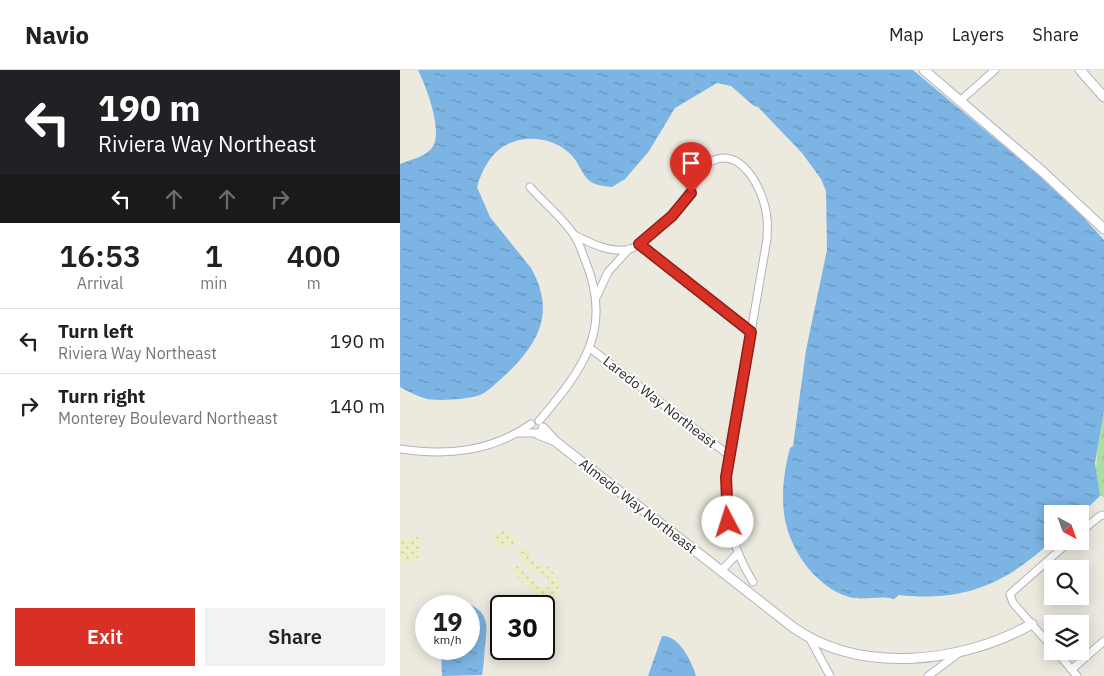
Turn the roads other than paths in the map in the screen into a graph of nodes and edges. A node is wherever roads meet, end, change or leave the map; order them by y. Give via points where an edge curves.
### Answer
1 (924, 70) edge
2 (995, 70) edge
3 (1080, 70) edge
4 (1104, 97) edge
5 (961, 100) junction
6 (530, 187) dead end
7 (1104, 229) edge
8 (574, 235) junction
9 (639, 244) junction
10 (629, 249) junction
11 (597, 297) junction
12 (751, 332) junction
13 (590, 348) junction
14 (538, 429) junction
15 (517, 433) junction
16 (400, 449) edge
17 (730, 456) junction
18 (1104, 515) edge
19 (1089, 525) edge
20 (1060, 550) edge
21 (737, 554) junction
22 (721, 571) junction
23 (753, 582) dead end
24 (1032, 624) junction
25 (1044, 638) edge
26 (810, 639) junction
27 (1104, 641) edge
28 (959, 653) junction
29 (1064, 660) edge
30 (1072, 669) junction
31 (830, 676) edge
32 (928, 676) edge
33 (1078, 676) edge

1 - 5 street
2 - 5 street
3 - 4 street
5 - 7 street
6 - 8 street
8 - 10 street via 606,248
8 - 11 street via 594,281
9 - 10 street
9 - 12 street
9 - 12 street via 682,205 707,164 728,157 740,163 754,181 767,219 767,239
10 - 11 street via 608,272
11 - 13 street
12 - 17 street
13 - 14 street
13 - 17 street, Laredo Way Northeast
14 - 15 street
14 - 15 street via 531,424
14 - 22 street, Almedo Way Northeast
15 - 16 street via 488,447 464,452
17 - 21 street via 726,503
18 - 19 street
20 - 24 street via 1010,594
21 - 22 street
21 - 23 street
22 - 26 street, Almedo Way Northeast
24 - 25 street
24 - 28 street, Almedo Way Northeast via 986,646
26 - 28 street, Almedo Way Northeast via 865,657
26 - 31 street
27 - 30 street
28 - 32 street
29 - 30 street
30 - 33 street

